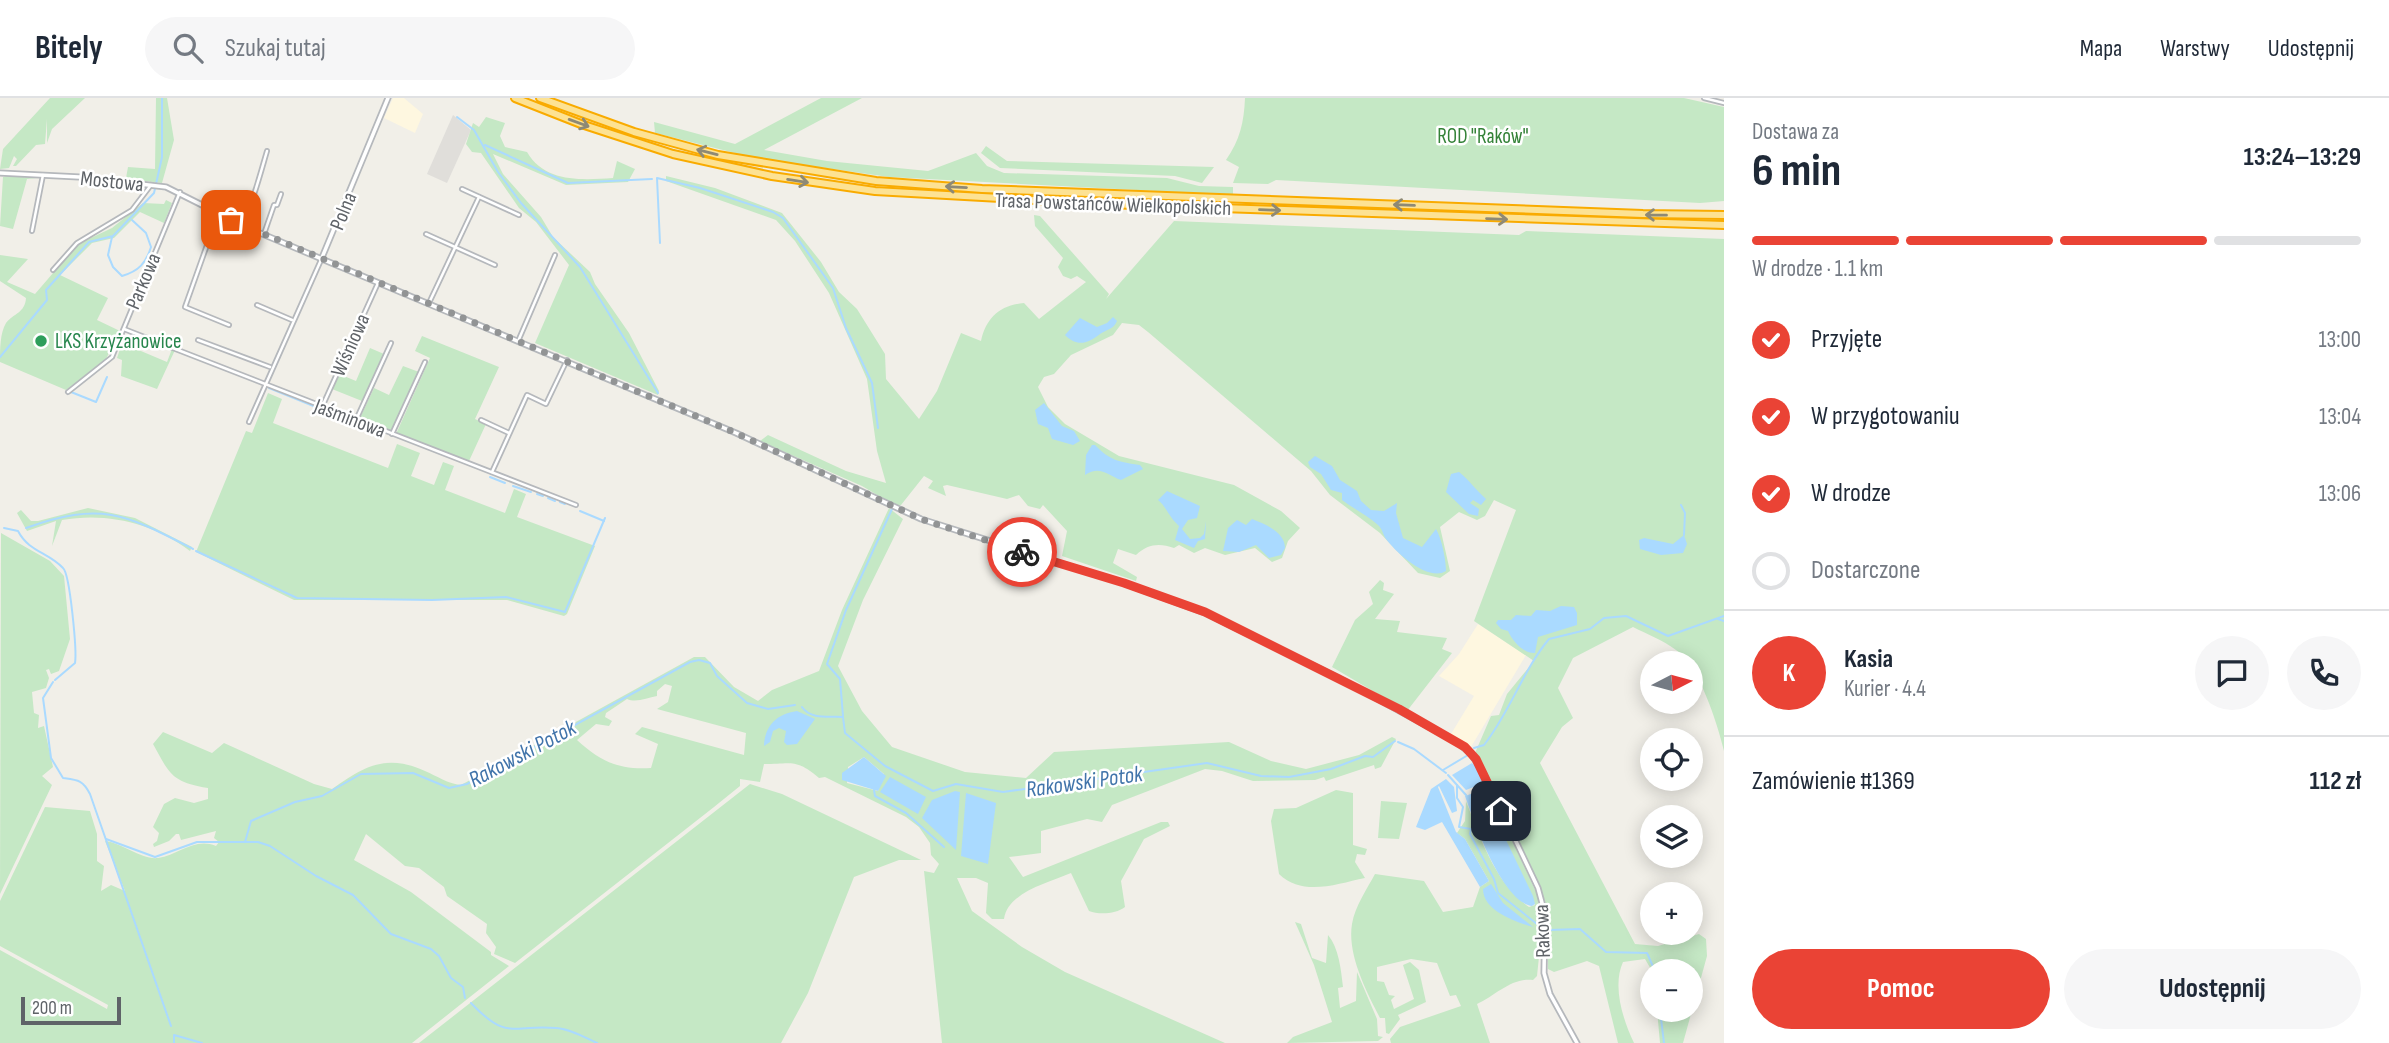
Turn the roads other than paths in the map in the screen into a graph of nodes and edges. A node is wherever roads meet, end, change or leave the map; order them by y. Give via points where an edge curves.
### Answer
1 (388, 98) edge
2 (515, 98) edge
3 (540, 98) edge
4 (1704, 98) edge
5 (1724, 103) edge
6 (267, 151) dead end
7 (0, 173) edge
8 (43, 175) junction
9 (153, 185) junction
10 (462, 189) dead end
11 (180, 192) junction
12 (281, 194) dead end
13 (479, 197) junction
14 (218, 214) junction
15 (519, 215) dead end
16 (1724, 215) edge
17 (241, 225) junction
18 (1724, 225) edge
19 (32, 231) dead end
20 (264, 234) junction
21 (426, 234) dead end
22 (456, 247) junction
23 (555, 256) dead end
24 (321, 260) junction
25 (495, 265) dead end
26 (53, 270) dead end
27 (378, 283) junction
28 (429, 303) junction
29 (257, 305) dead end
30 (292, 320) junction
31 (229, 324) dead end
32 (124, 329) junction
33 (519, 339) junction
34 (198, 340) dead end
35 (391, 343) dead end
36 (567, 360) junction
37 (425, 362) dead end
38 (272, 368) junction
39 (265, 383) junction
40 (68, 391) dead end
41 (322, 407) junction
42 (356, 420) junction
43 (481, 420) dead end
44 (249, 422) dead end
45 (509, 433) junction
46 (393, 434) junction
47 (492, 472) junction
48 (576, 505) dead end
49 (1577, 1043) edge

1 - 24 street, Polna
2 -> 18 highway, Trasa Powstańców Wielkopolskich via 673,153 772,176 874,191
16 -> 3 highway, Trasa Powstańców Wielkopolskich via 1036,191 876,181 718,155 634,132
4 - 5 street
6 - 17 street
7 - 8 street, Mostowa
8 - 9 street, Mostowa
8 - 19 street
9 - 11 street, Mostowa
9 - 26 street via 132,210 77,243
10 - 13 street
11 - 14 street, Mostowa
11 - 32 street, Parkowa
12 - 20 street
13 - 15 street
13 - 22 street
14 - 17 street, Mostowa
14 - 31 street via 185,307
17 - 20 street, Mostowa
20 - 24 street, Mostowa
21 - 22 street
22 - 25 street
22 - 28 street
23 - 33 street
24 - 27 street, Mostowa
24 - 30 street, Polna
27 - 28 street, Mostowa
27 - 41 street, Wiśniowa
28 - 33 street, Mostowa
29 - 30 street
30 - 38 street, Polna
32 - 39 street, Jaśminowa
32 - 40 street, Parkowa via 106,365
33 - 36 street, Rakowa
34 - 38 street
35 - 42 street
36 - 45 street via 546,404 527,395
36 - 49 street, Rakowa via 932,524 1205,612 1369,693 1465,747 1484,774 1538,888 1545,914 1544,974
37 - 46 street
38 - 39 street, Polna
39 - 41 street, Jaśminowa
39 - 44 street, Polna
41 - 42 street, Jaśminowa
42 - 46 street, Jaśminowa
43 - 45 street
45 - 47 street
46 - 47 street, Jaśminowa
47 - 48 street, Jaśminowa

